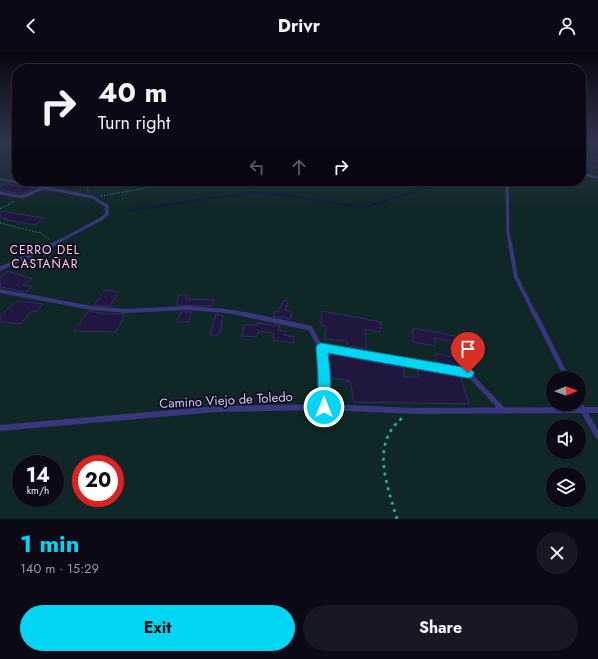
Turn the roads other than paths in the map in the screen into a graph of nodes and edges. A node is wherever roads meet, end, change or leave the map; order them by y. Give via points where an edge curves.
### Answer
1 (586, 174) edge
2 (0, 178) edge
3 (598, 178) edge
4 (12, 181) edge
5 (35, 186) edge
6 (507, 186) edge
7 (44, 188) junction
8 (0, 193) edge
9 (0, 269) edge
10 (0, 291) edge
11 (321, 348) junction
12 (563, 371) edge
13 (324, 407) junction
14 (546, 410) edge
15 (586, 410) edge
16 (598, 410) edge
17 (504, 411) junction
18 (584, 411) edge
19 (0, 428) edge
20 (598, 436) edge

1 - 3 lane
2 - 4 lane
5 - 7 lane
6 - 12 lane via 508,232 516,277
7 - 8 lane via 22,197
7 - 9 lane via 92,198 107,205 106,214 80,231
10 - 11 lane via 92,308 186,308 226,311 310,328
11 - 13 lane
11 - 17 lane via 468,373
13 - 17 lane, Camino Viejo de Toledo
13 - 19 lane, Camino Viejo de Toledo via 217,409
14 - 17 lane, Camino Viejo de Toledo
15 - 16 lane, Camino Viejo de Toledo
18 - 20 lane

